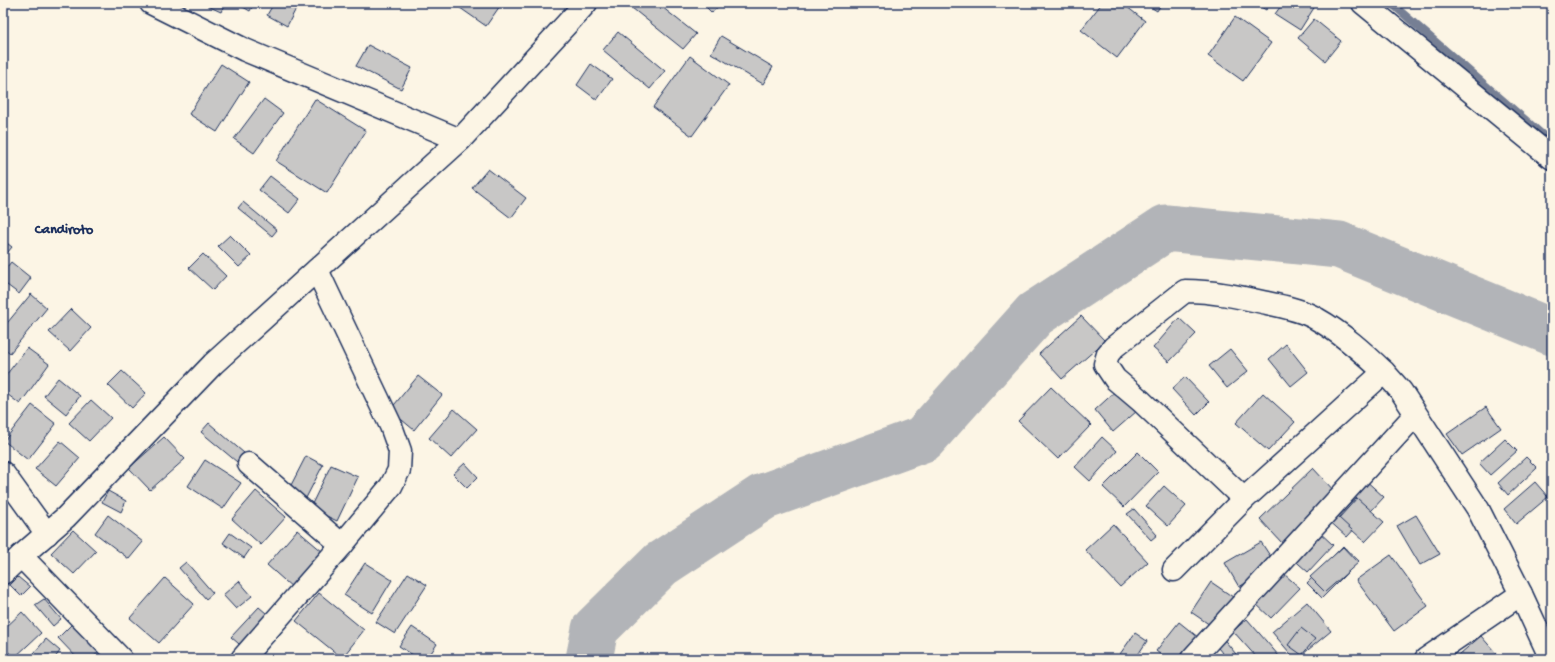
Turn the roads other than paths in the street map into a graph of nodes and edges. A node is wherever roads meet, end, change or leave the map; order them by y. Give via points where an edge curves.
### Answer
1 (151, 3) edge
2 (586, 3) edge
3 (1363, 3) edge
4 (460, 140) junction
5 (1552, 158) edge
6 (317, 270) junction
7 (1384, 372) junction
8 (1415, 415) junction
9 (250, 464) dead end
10 (3, 473) edge
11 (1244, 499) junction
12 (47, 534) junction
13 (342, 545) junction
14 (21, 556) junction
15 (1174, 570) dead end
16 (3, 573) edge
17 (1521, 594) junction
18 (122, 659) edge
19 (242, 659) edge
20 (1192, 659) edge
21 (1426, 659) edge
22 (1551, 659) edge

1 - 4 street via 245,50
2 - 4 street
3 - 5 street
4 - 6 street
6 - 12 street via 213,364
6 - 13 street via 391,426 400,451 399,470 391,486
7 - 8 street via 1401,390
7 - 11 street
7 - 11 street via 1359,348 1318,319 1302,311 1199,291 1185,291 1114,347 1108,354 1105,364 1115,379
8 - 17 street via 1478,509
8 - 20 street
9 - 13 street
10 - 12 street
11 - 15 street
12 - 14 street
13 - 19 street
14 - 16 street
14 - 18 street
17 - 21 street
17 - 22 street

